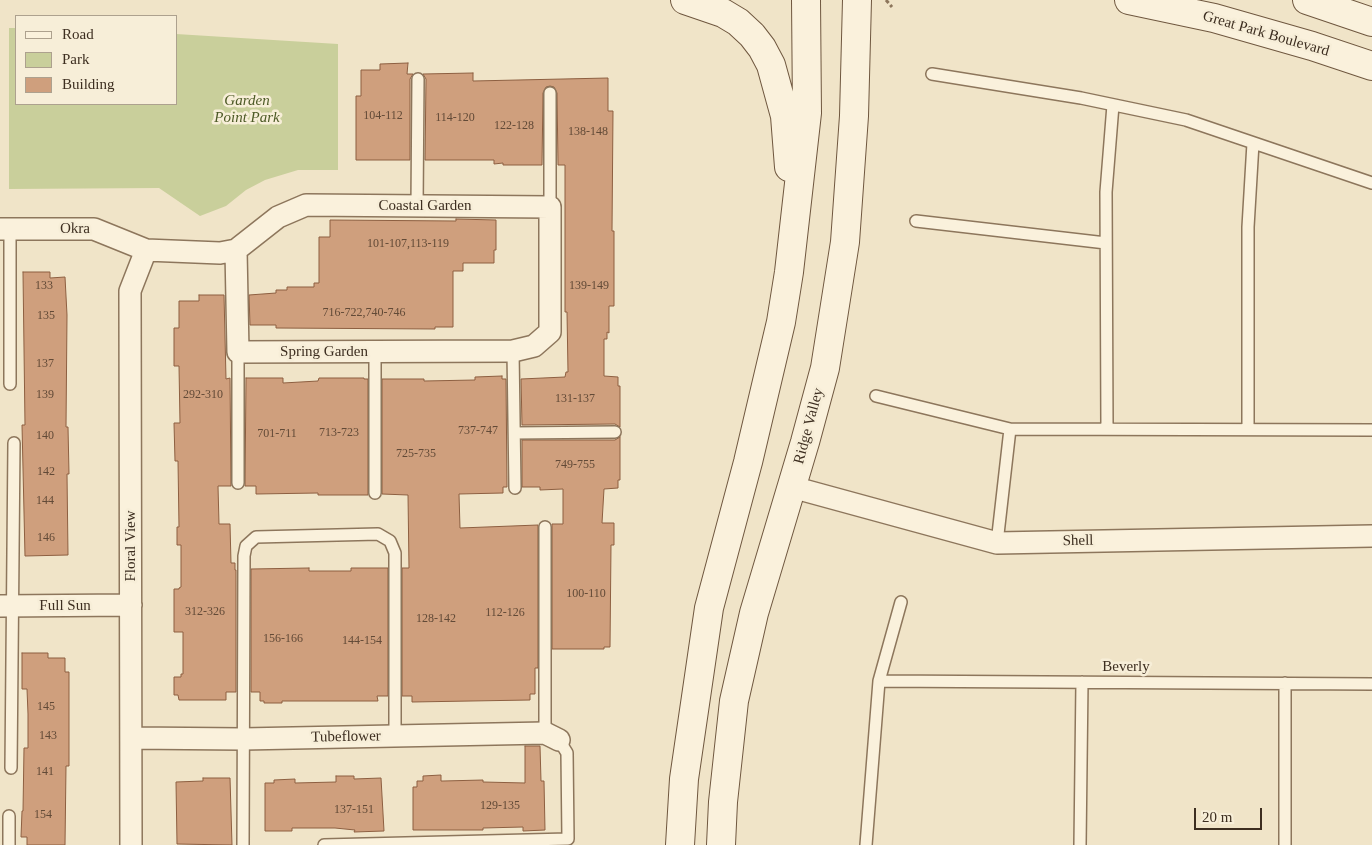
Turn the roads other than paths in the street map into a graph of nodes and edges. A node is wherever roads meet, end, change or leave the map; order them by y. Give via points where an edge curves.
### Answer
1 (685, 0) edge
2 (806, 0) edge
3 (857, 0) edge
4 (1129, 0) edge
5 (1307, 0) edge
6 (1372, 22) edge
7 (1372, 66) edge
8 (932, 74) dead end
9 (418, 79) dead end
10 (550, 93) dead end
11 (1113, 105) junction
12 (1254, 143) junction
13 (1372, 183) edge
14 (417, 207) junction
15 (550, 207) junction
16 (916, 221) dead end
17 (5, 229) edge
18 (795, 230) junction
19 (1106, 243) junction
20 (146, 250) junction
21 (236, 250) junction
22 (513, 351) junction
23 (238, 352) junction
24 (375, 352) junction
25 (10, 384) dead end
26 (876, 396) dead end
27 (1010, 429) junction
28 (1108, 429) junction
29 (1248, 429) junction
30 (1372, 430) edge
31 (615, 432) dead end
32 (514, 433) junction
33 (14, 443) dead end
34 (238, 483) dead end
35 (792, 487) junction
36 (515, 488) dead end
37 (376, 493) dead end
38 (545, 527) dead end
39 (1372, 536) edge
40 (997, 543) junction
41 (901, 602) dead end
42 (6, 606) edge
43 (131, 606) junction
44 (879, 681) junction
45 (1082, 682) junction
46 (1285, 683) junction
47 (1372, 684) edge
48 (395, 736) junction
49 (552, 736) junction
50 (131, 738) junction
51 (243, 739) junction
52 (11, 768) dead end
53 (9, 816) dead end
54 (10, 845) edge
55 (132, 845) edge
56 (244, 845) edge
57 (324, 845) edge
58 (680, 845) edge
59 (721, 845) edge
60 (866, 845) edge
61 (1080, 845) edge
62 (1285, 845) edge

1 - 18 main road via 723,13 738,22 757,42 770,65 784,116
2 - 18 main road via 807,113
3 - 35 main road, Ridge Valley via 854,116 845,242 824,368
4 - 7 main road, Great Park Boulevard via 1214,18
5 - 6 main road
8 - 11 lane
9 - 14 lane
10 - 15 lane
11 - 12 lane via 1186,120
11 - 19 lane via 1106,192
12 - 13 lane
12 - 29 lane via 1248,227
14 - 15 street, Coastal Garden
14 - 21 street, Coastal Garden via 306,205 278,217
15 - 22 street via 550,332 534,346
16 - 19 lane
17 - 20 street, Okra via 94,229
17 - 25 lane
18 - 58 main road via 781,322 709,608 684,779
19 - 28 lane
20 - 21 street via 220,253
20 - 43 street, Floral View via 130,291
21 - 23 street
22 - 24 street, Spring Garden
22 - 32 lane
23 - 24 street, Spring Garden
23 - 34 lane
24 - 37 lane
26 - 27 lane
27 - 28 lane
27 - 40 lane
28 - 29 lane
29 - 30 lane
31 - 32 lane
32 - 36 lane
33 - 42 lane
35 - 40 street, Shell
35 - 59 main road, Ridge Valley via 754,613 734,700
38 - 49 lane
39 - 40 street, Shell
41 - 44 lane
42 - 43 street, Full Sun
42 - 52 lane
43 - 50 street, Floral View
44 - 45 lane, Beverly
44 - 60 lane
45 - 46 lane, Beverly
45 - 61 lane
46 - 47 lane, Beverly
46 - 62 lane
48 - 49 street, Tubeflower
48 - 51 street, Tubeflower
48 - 51 lane via 394,553 390,541 378,534 256,536 246,546 244,556
49 - 57 lane via 567,752 568,839
50 - 51 street, Tubeflower
50 - 55 street, Floral View
51 - 56 lane
53 - 54 lane

